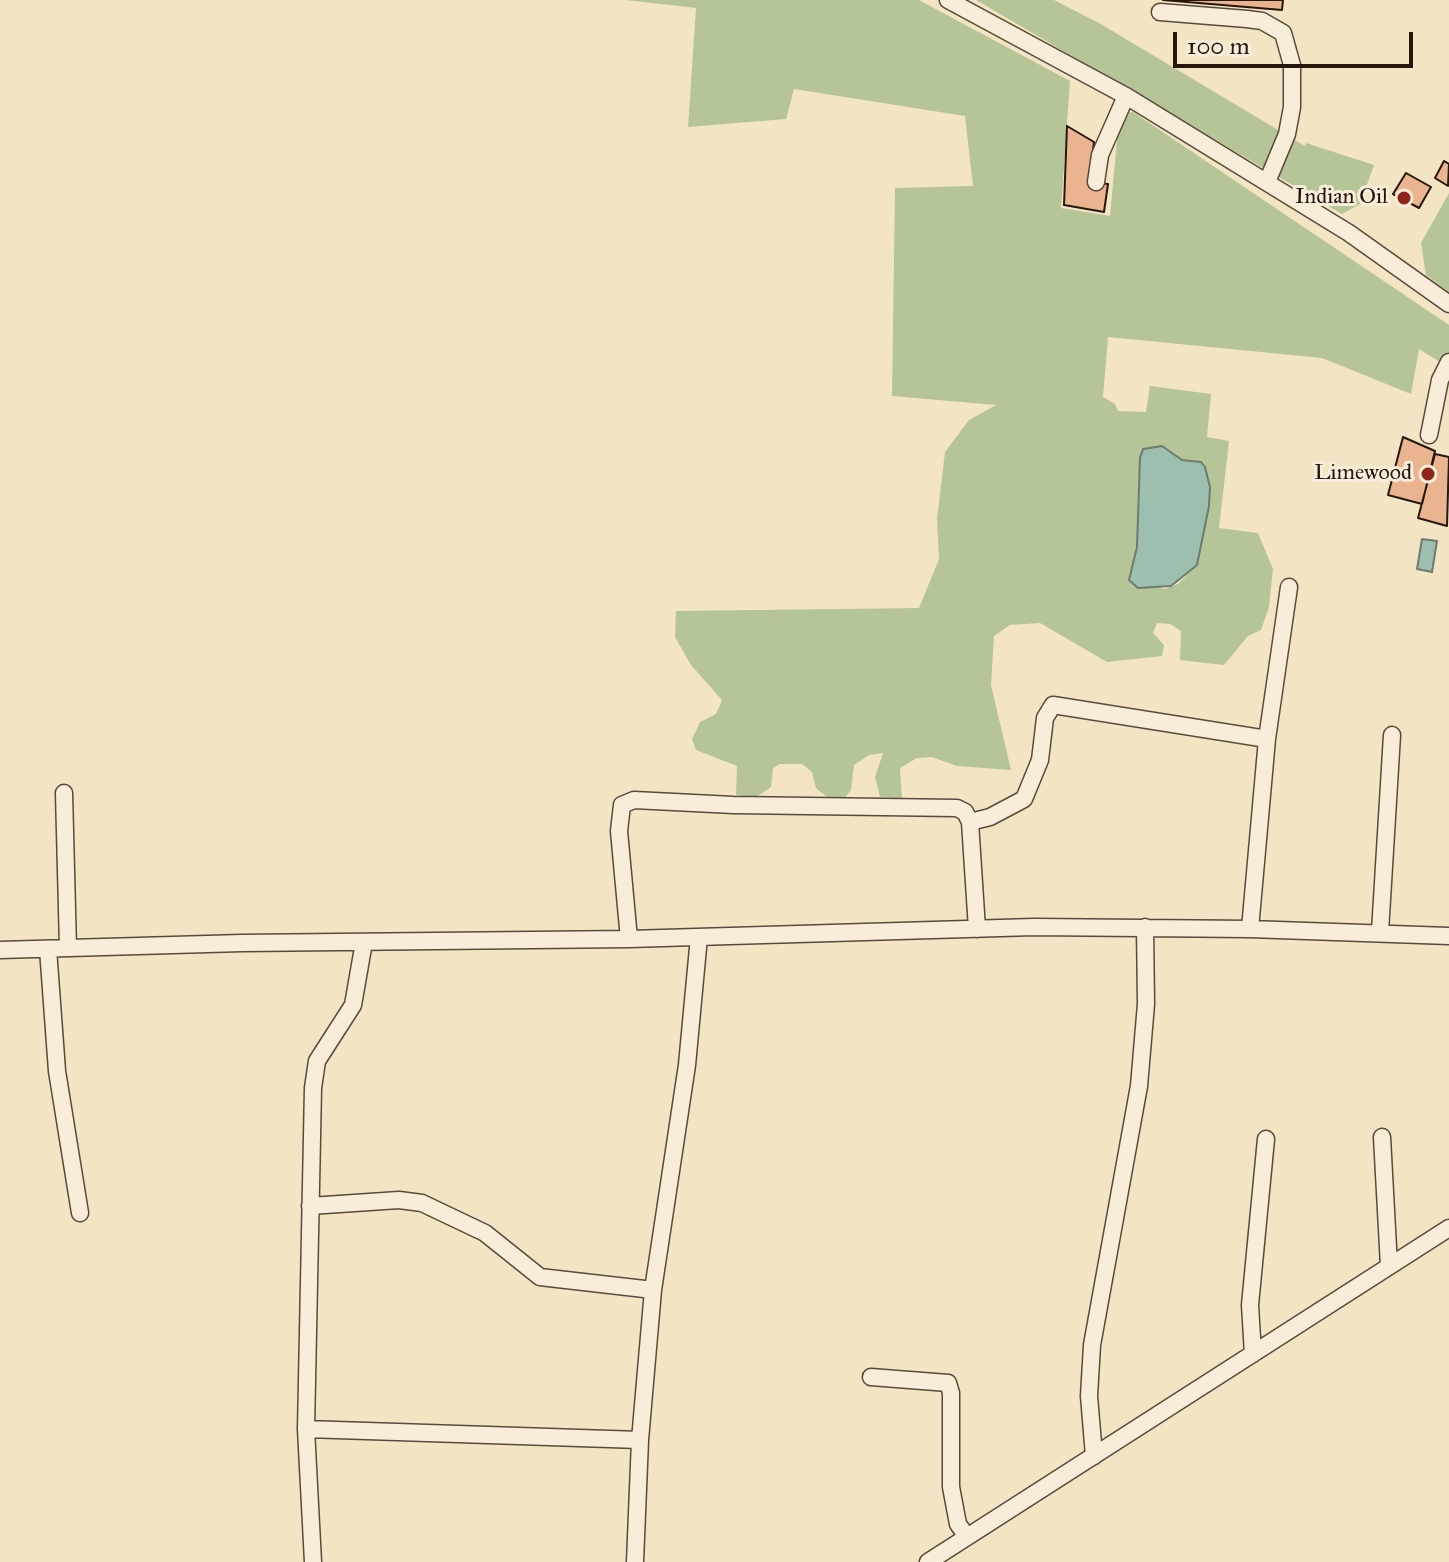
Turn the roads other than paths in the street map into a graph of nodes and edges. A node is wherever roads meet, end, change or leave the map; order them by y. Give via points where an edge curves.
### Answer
1 (948, 0) edge
2 (1160, 12) dead end
3 (1126, 96) junction
4 (1270, 176) junction
5 (1096, 182) dead end
6 (1448, 303) edge
7 (1447, 364) edge
8 (1429, 435) dead end
9 (1289, 587) dead end
10 (1392, 735) dead end
11 (1267, 739) junction
12 (64, 793) dead end
13 (970, 822) junction
14 (1145, 927) junction
15 (977, 929) junction
16 (1250, 929) junction
17 (1380, 932) junction
18 (1449, 936) edge
19 (699, 937) junction
20 (629, 939) junction
21 (364, 942) junction
22 (68, 948) junction
23 (48, 949) junction
24 (0, 950) edge
25 (1382, 1137) dead end
26 (1266, 1139) dead end
27 (310, 1206) junction
28 (80, 1213) dead end
29 (1449, 1228) edge
30 (1389, 1266) junction
31 (653, 1290) junction
32 (1253, 1354) junction
33 (871, 1377) dead end
34 (306, 1429) junction
35 (640, 1440) junction
36 (1094, 1456) junction
37 (967, 1537) junction
38 (313, 1562) edge
39 (635, 1562) edge
40 (928, 1562) edge

1 - 3 street
2 - 4 street via 1262,21 1283,33 1292,65 1292,107
3 - 4 street
3 - 5 street via 1104,145
4 - 6 street
7 - 8 street
9 - 11 street
10 - 17 street
11 - 13 street via 1053,705 1024,799
11 - 16 street
12 - 22 street
13 - 15 street
13 - 20 street via 957,808 625,801 619,831
14 - 15 street
14 - 16 street
14 - 36 street via 1139,1086 1092,1345
15 - 19 street
16 - 17 street
17 - 18 street
19 - 20 street
19 - 31 street via 687,1065
20 - 21 street
21 - 22 street
21 - 27 street via 353,1005 317,1061
22 - 23 street
23 - 24 street
23 - 28 street via 56,1056
25 - 30 street
26 - 32 street via 1250,1305
27 - 31 street via 422,1203 485,1233 540,1277
27 - 34 street
29 - 30 street
30 - 32 street
31 - 35 street
32 - 36 street
33 - 37 street via 948,1383 951,1487 958,1524
34 - 35 street
34 - 38 street
35 - 39 street
36 - 37 street
37 - 40 street

